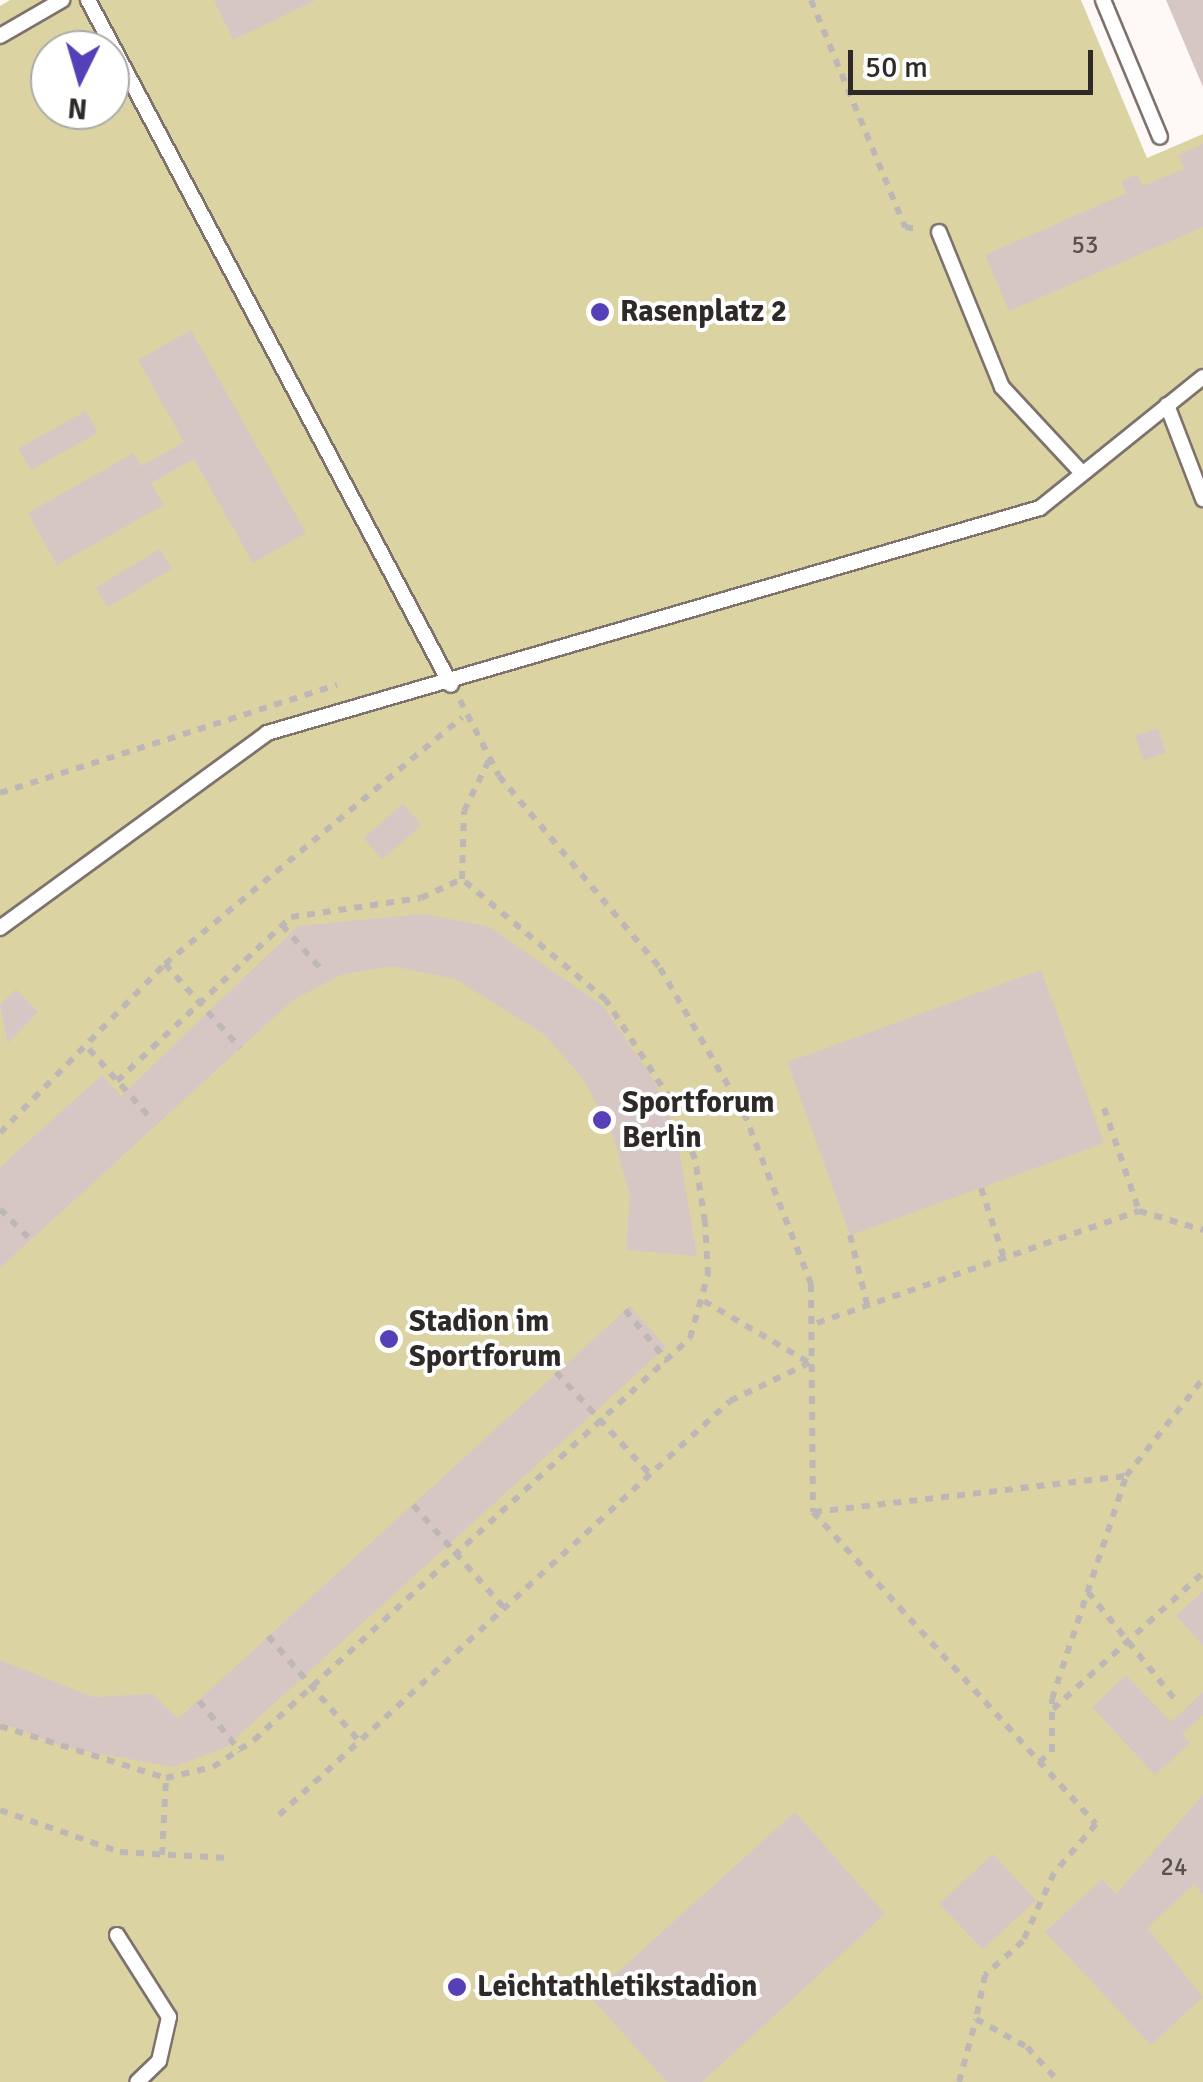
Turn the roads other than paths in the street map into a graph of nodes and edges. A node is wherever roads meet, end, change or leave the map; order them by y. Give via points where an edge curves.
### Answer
1 (62, 0) edge
2 (88, 0) edge
3 (1103, 0) edge
4 (0, 36) edge
5 (1160, 137) dead end
6 (939, 232) road end
7 (1203, 377) edge
8 (1167, 405) junction
9 (1082, 472) junction
10 (1203, 500) edge
11 (450, 685) junction
12 (0, 928) edge
13 (116, 1936) dead end
14 (137, 2082) edge

1 - 4 lane
2 - 11 lane
3 - 5 lane
6 - 9 lane via 1002,386
7 - 8 lane
8 - 9 lane
8 - 10 lane
9 - 11 lane via 1040,508
11 - 12 lane via 267,733
13 - 14 lane via 169,2017 160,2062

